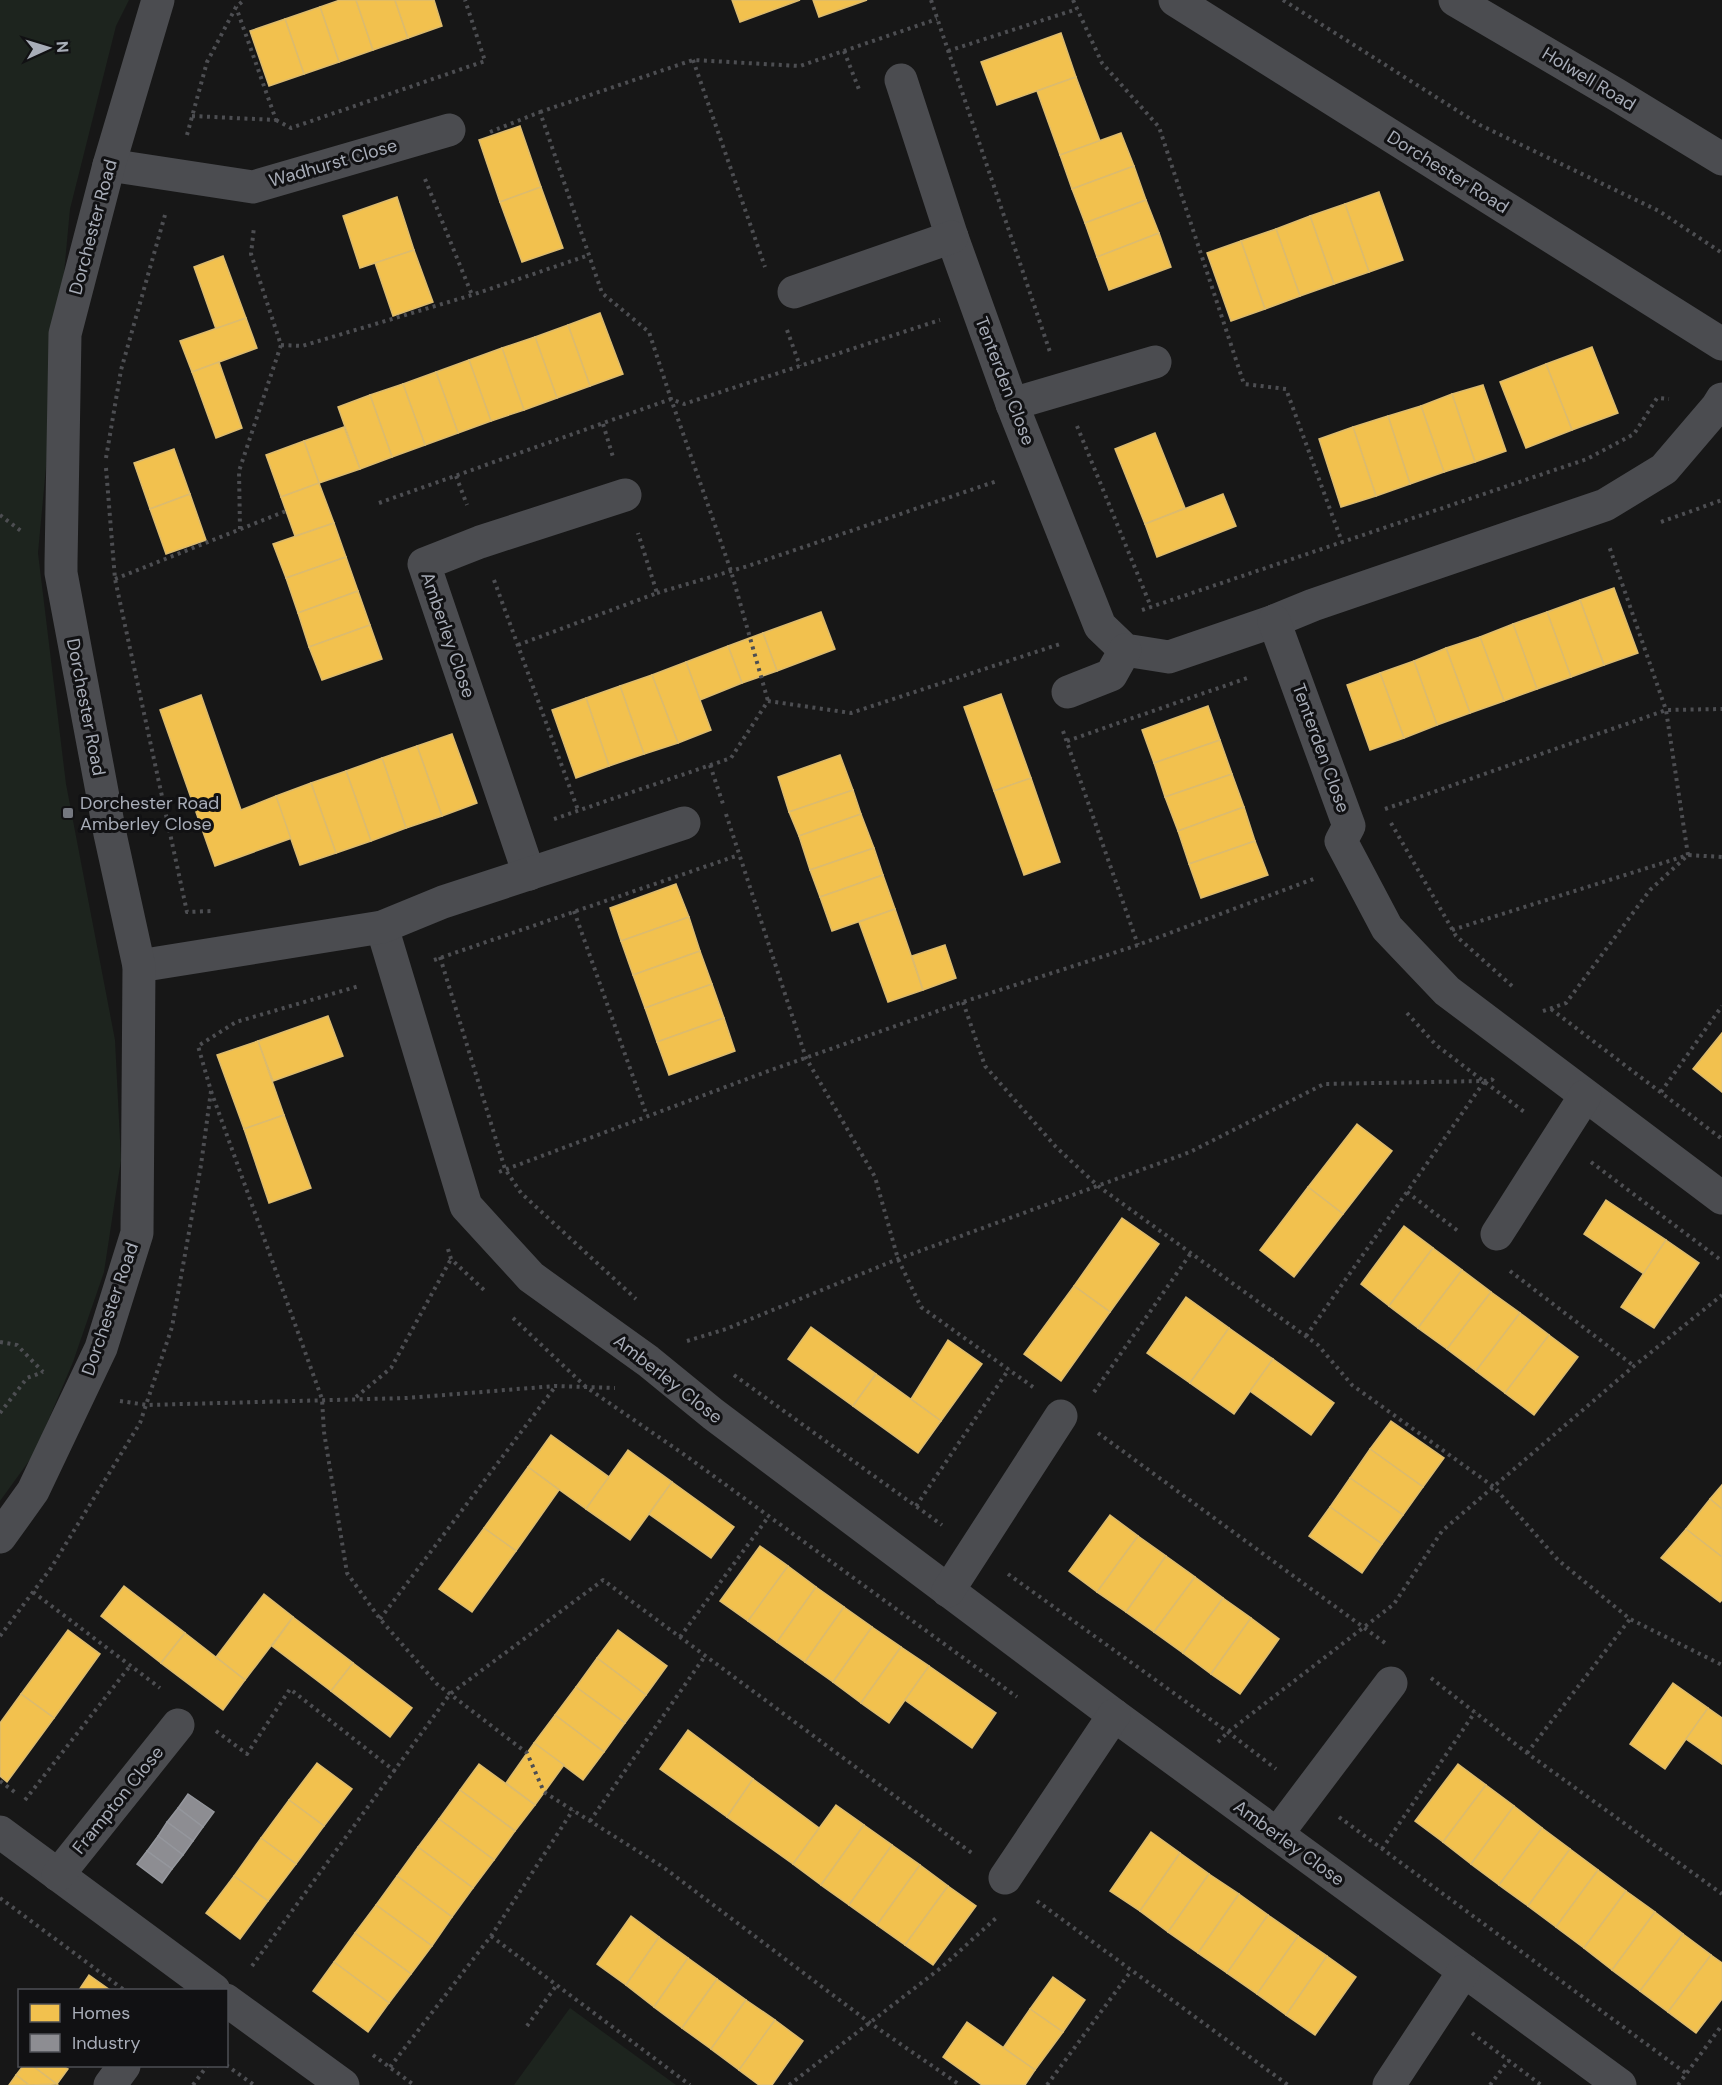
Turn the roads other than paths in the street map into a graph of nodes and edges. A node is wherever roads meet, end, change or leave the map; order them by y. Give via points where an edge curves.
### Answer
1 (158, 0) edge
2 (1175, 0) edge
3 (1455, 0) edge
4 (901, 80) dead end
5 (449, 130) dead end
6 (1722, 159) edge
7 (109, 165) junction
8 (951, 237) junction
9 (794, 292) dead end
10 (1722, 344) edge
11 (1155, 362) dead end
12 (1720, 403) edge
13 (1012, 404) junction
14 (625, 495) road end
15 (1274, 621) junction
16 (1125, 650) junction
17 (1068, 692) dead end
18 (684, 823) dead end
19 (529, 874) junction
20 (382, 927) junction
21 (140, 966) junction
22 (1585, 1096) junction
23 (1722, 1198) edge
24 (1499, 1249) road end
25 (1061, 1416) dead end
26 (0, 1537) edge
27 (948, 1591) junction
28 (1391, 1683) dead end
29 (1114, 1715) junction
30 (178, 1725) dead end
31 (0, 1832) edge
32 (1277, 1834) junction
33 (58, 1875) junction
34 (1015, 1885) road end
35 (1464, 1971) junction
36 (193, 1984) edge
37 (228, 2001) edge
38 (123, 2067) edge
39 (110, 2085) edge
40 (343, 2085) edge
41 (1389, 2085) edge
42 (1620, 2085) edge

1 - 7 street, Dorchester Road
2 - 10 street, Dorchester Road
3 - 6 street, Holwell Road
4 - 8 street, Tenterden Close
5 - 7 street, Wadhurst Close via 253,187
7 - 21 street, Dorchester Road via 66,334 61,573 110,834
8 - 9 street
8 - 13 street, Tenterden Close
11 - 13 street
12 - 15 street via 1664,469 1605,505
13 - 16 street, Tenterden Close via 1100,626
14 - 19 street, Amberley Close via 424,564
15 - 16 street via 1169,657
15 - 22 street, Tenterden Close via 1349,826 1341,841 1388,928 1447,991
16 - 17 street via 1111,675
18 - 19 street
19 - 20 street
20 - 21 street
20 - 27 street, Amberley Close via 466,1206 531,1277 648,1361
21 - 26 street, Dorchester Road via 137,1233 100,1348 33,1491
22 - 23 street, Tenterden Close
22 - 24 street
25 - 27 street
27 - 29 street, Amberley Close
28 - 32 street
29 - 32 street, Amberley Close
29 - 34 street
30 - 33 street, Frampton Close
31 - 33 street
32 - 35 street, Amberley Close
33 - 36 street
35 - 41 street
35 - 42 street, Amberley Close
37 - 40 street
38 - 39 street

